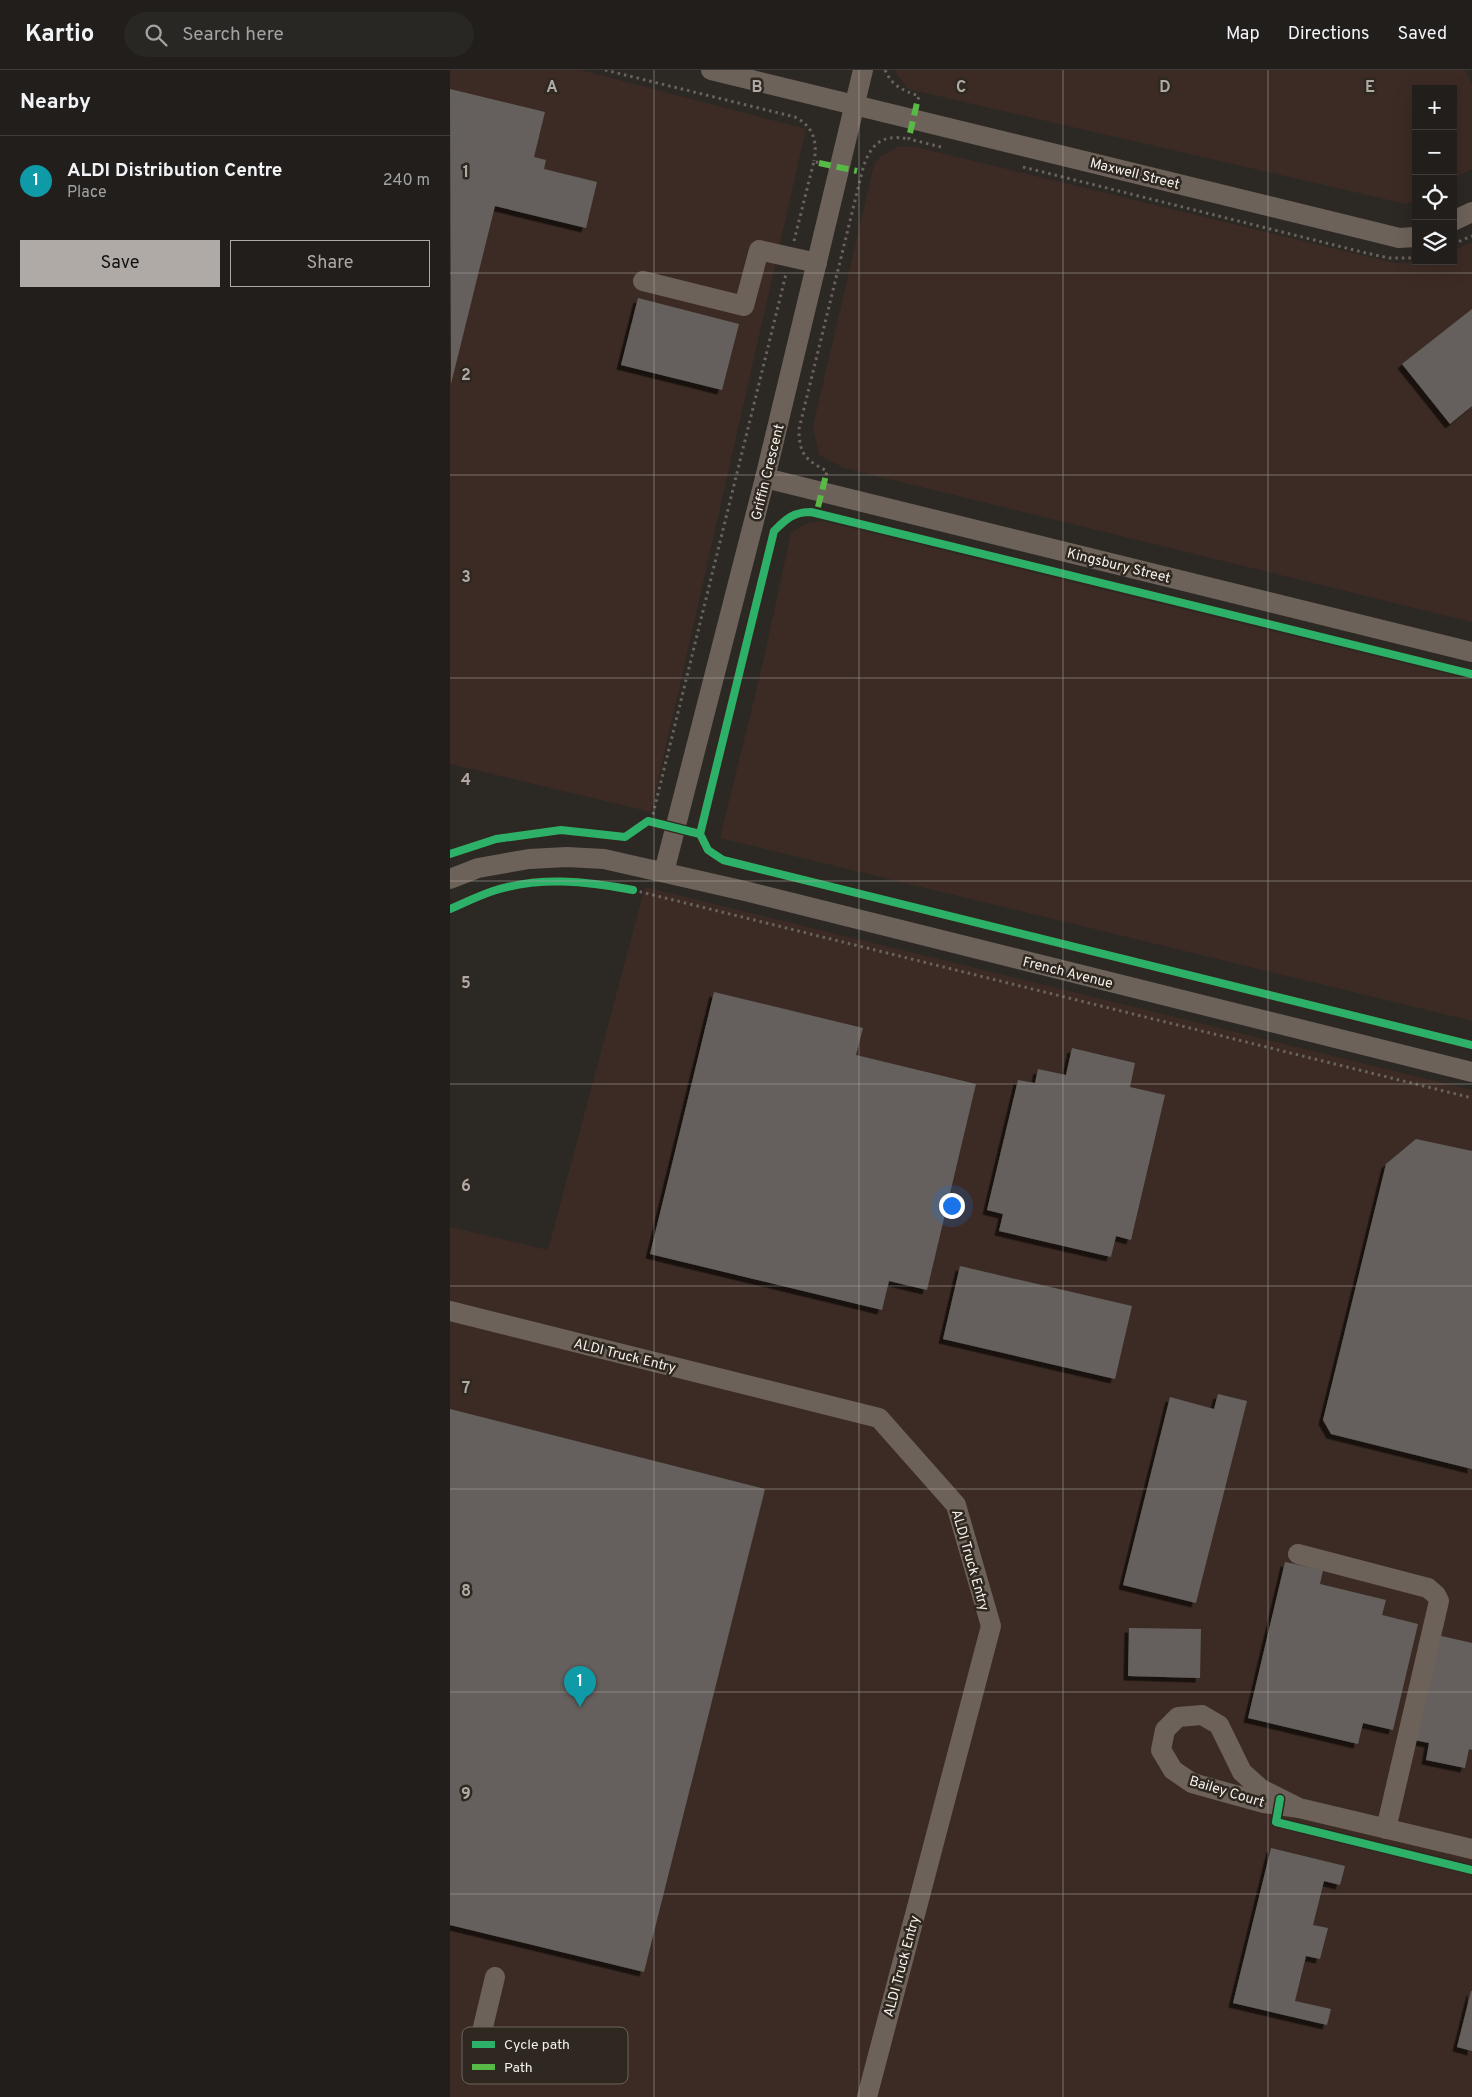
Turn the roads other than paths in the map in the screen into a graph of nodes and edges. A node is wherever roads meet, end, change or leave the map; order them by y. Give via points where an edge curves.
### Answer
1 (711, 70) edge
2 (863, 70) edge
3 (854, 106) junction
4 (1472, 212) edge
5 (1455, 220) edge
6 (1412, 237) edge
7 (817, 263) junction
8 (643, 281) dead end
9 (765, 478) junction
10 (1472, 652) edge
11 (664, 872) junction
12 (450, 879) edge
13 (1472, 1072) edge
14 (450, 1311) edge
15 (1298, 1554) dead end
16 (1299, 1808) junction
17 (1386, 1829) junction
18 (1472, 1849) edge
19 (495, 1977) dead end
20 (483, 2027) dead end
21 (867, 2097) edge

1 - 3 street, Maxwell Street
2 - 3 street, Griffin Crescent
3 - 6 street, Maxwell Street via 965,130 1391,236
3 - 7 street, Griffin Crescent
4 - 5 street
7 - 8 street via 759,250 744,306
7 - 9 street, Griffin Crescent
9 - 10 street, Kingsbury Street
9 - 11 street, Griffin Crescent
11 - 12 street, French Avenue via 604,859 568,857 529,859 478,868
11 - 13 street, French Avenue
14 - 21 street, ALDI Truck Entry via 879,1418 956,1505 991,1626
15 - 17 street via 1428,1588 1439,1601
16 - 16 street, Bailey Court via 1264,1803 1192,1783 1173,1770 1161,1750 1165,1730 1178,1717 1202,1715 1219,1725 1242,1772 1261,1789
16 - 17 street, Bailey Court
17 - 18 street, Bailey Court
19 - 20 street

